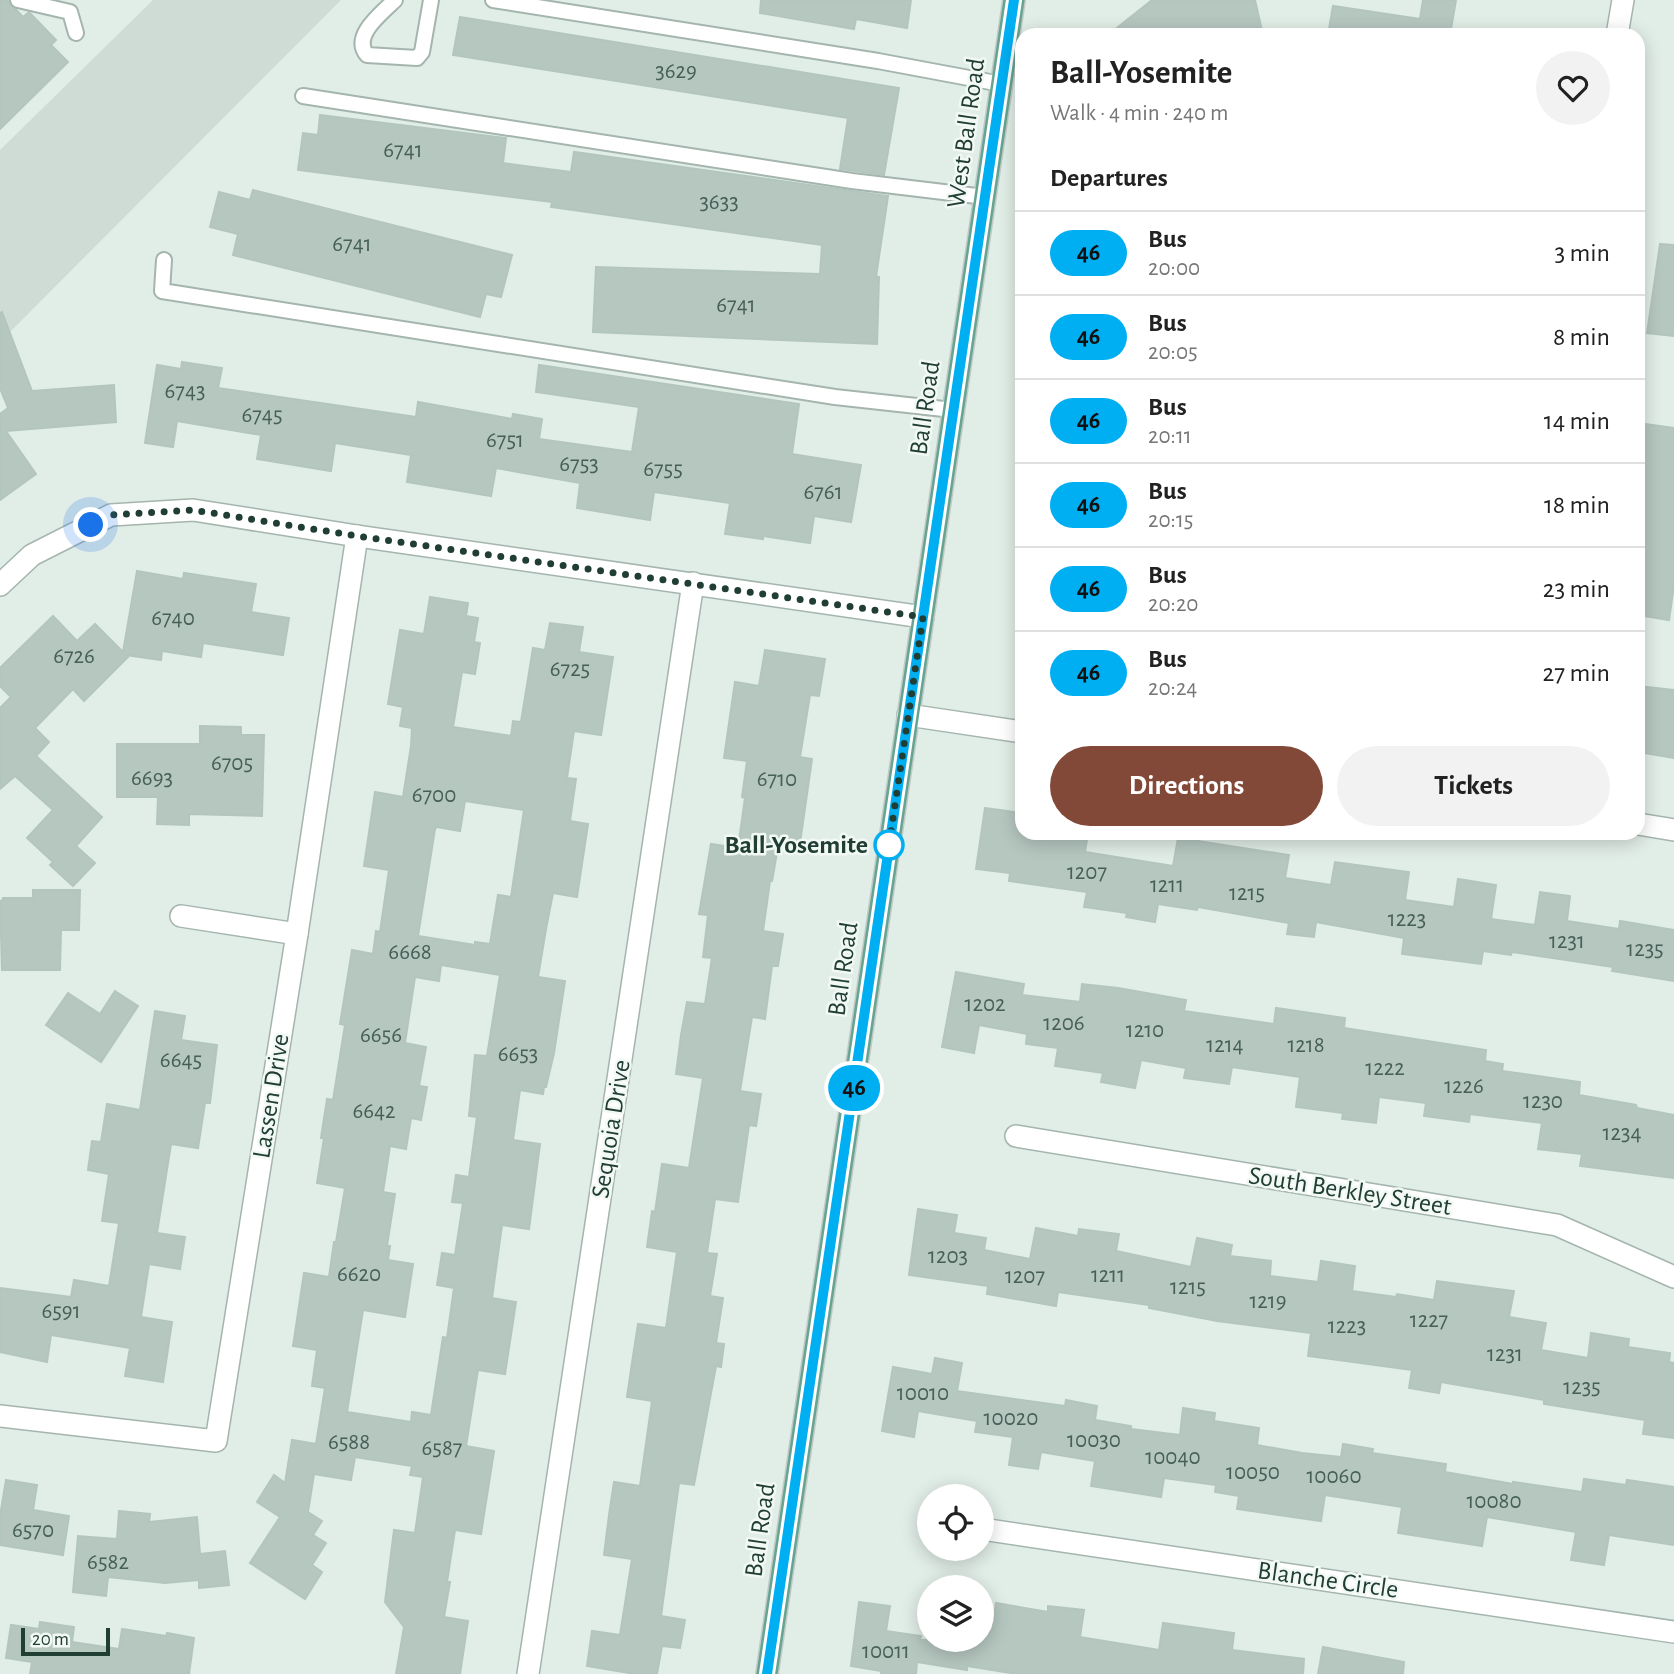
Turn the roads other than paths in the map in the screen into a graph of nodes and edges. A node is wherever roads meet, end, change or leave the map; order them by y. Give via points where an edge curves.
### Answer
1 (18, 0) edge
2 (395, 0) edge
3 (431, 0) edge
4 (493, 0) edge
5 (1014, 0) edge
6 (1623, 0) edge
7 (1618, 28) edge
8 (76, 33) dead end
9 (1001, 84) junction
10 (303, 96) dead end
11 (985, 197) junction
12 (164, 260) dead end
13 (974, 273) joint
14 (953, 410) junction
15 (357, 536) junction
16 (693, 583) junction
17 (0, 585) edge
18 (923, 617) junction
19 (908, 715) junction
20 (1015, 731) edge
21 (1645, 825) edge
22 (1674, 831) edge
23 (181, 916) dead end
24 (297, 934) junction
25 (1016, 1136) dead end
26 (1674, 1277) edge
27 (0, 1416) edge
28 (994, 1531) edge
29 (1674, 1632) edge
30 (528, 1674) edge
31 (767, 1674) edge

1 - 8 lane via 70,12
2 - 3 lane via 366,33 362,50 366,55 417,58
4 - 9 lane
5 - 9 main road, West Ball Road
6 - 7 street
9 - 11 main road, West Ball Road
10 - 11 lane via 852,181
11 - 13 main road, West Ball Road
12 - 14 lane via 162,291 835,397
13 - 14 main road, Ball Road
14 - 18 main road, Ball Road
15 - 16 street
15 - 17 street via 193,510 111,515 32,555
15 - 24 street, Lassen Drive
16 - 18 street
16 - 30 street, Sequoia Drive
18 - 19 main road, Ball Road
19 - 20 street
19 - 31 main road, Ball Road
21 - 22 street
23 - 24 street
24 - 27 street, Lassen Drive via 215,1441
25 - 26 street, South Berkley Street via 1557,1225
28 - 29 street, Blanche Circle

